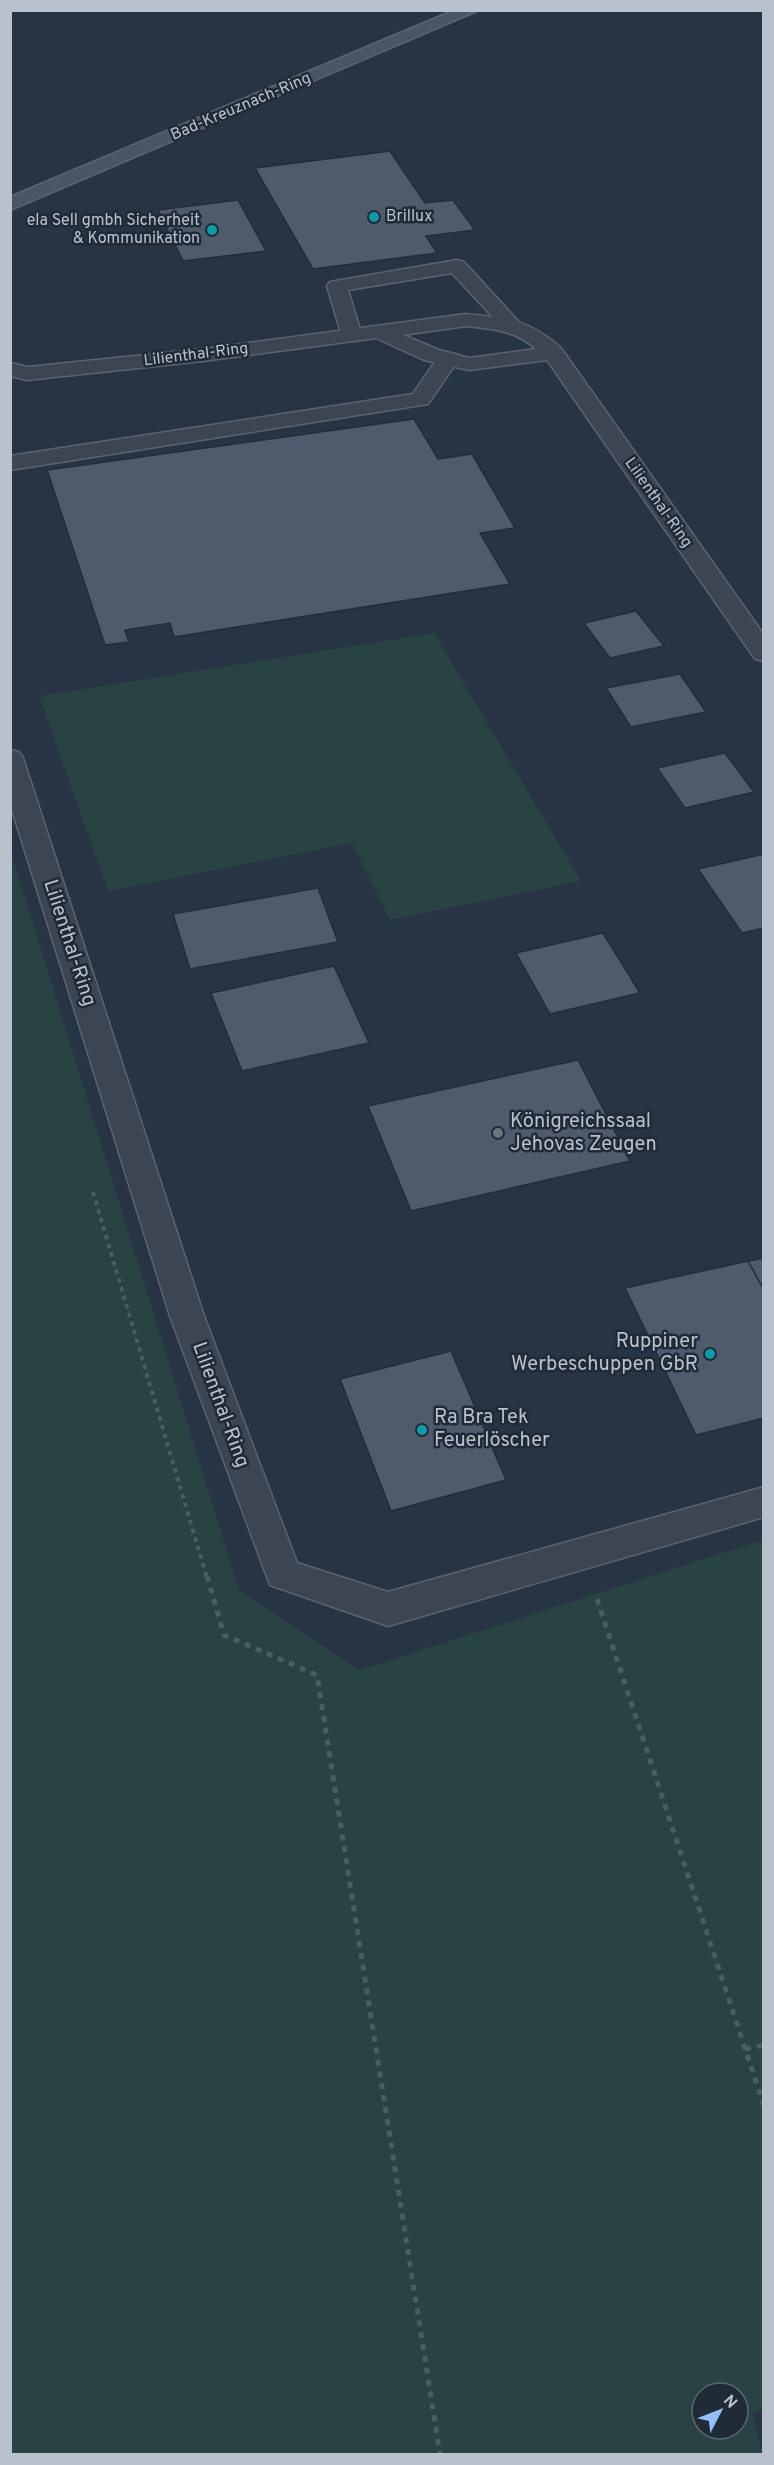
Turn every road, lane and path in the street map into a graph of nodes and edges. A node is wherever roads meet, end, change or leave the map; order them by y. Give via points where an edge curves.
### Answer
1 (471, 10) edge
2 (10, 204) edge
3 (510, 324) junction
4 (381, 333) junction
5 (352, 336) junction
6 (553, 353) junction
7 (448, 359) junction
8 (10, 369) edge
9 (10, 463) edge
10 (764, 654) edge
11 (10, 758) edge
12 (92, 1189) dead end
13 (764, 1502) edge
14 (582, 1554) junction
15 (764, 2045) edge
16 (745, 2049) junction
17 (764, 2106) edge
18 (440, 2454) edge

1 - 2 main road, Bad-Kreuznach-Ring
3 - 4 street, Lilienthal-Ring via 466,320
3 - 5 street via 457,266 337,286
3 - 6 street, Lilienthal-Ring via 533,335
4 - 5 street, Lilienthal-Ring
4 - 7 street
5 - 8 street, Lilienthal-Ring via 27,374
6 - 7 street via 469,364
6 - 10 street, Lilienthal-Ring
7 - 9 street via 420,399
11 - 14 street, Lilienthal-Ring via 187,1316 283,1574 388,1609
12 - 18 path via 224,1635 317,1675
13 - 14 street, Lilienthal-Ring
14 - 16 path
15 - 16 path
16 - 17 path

